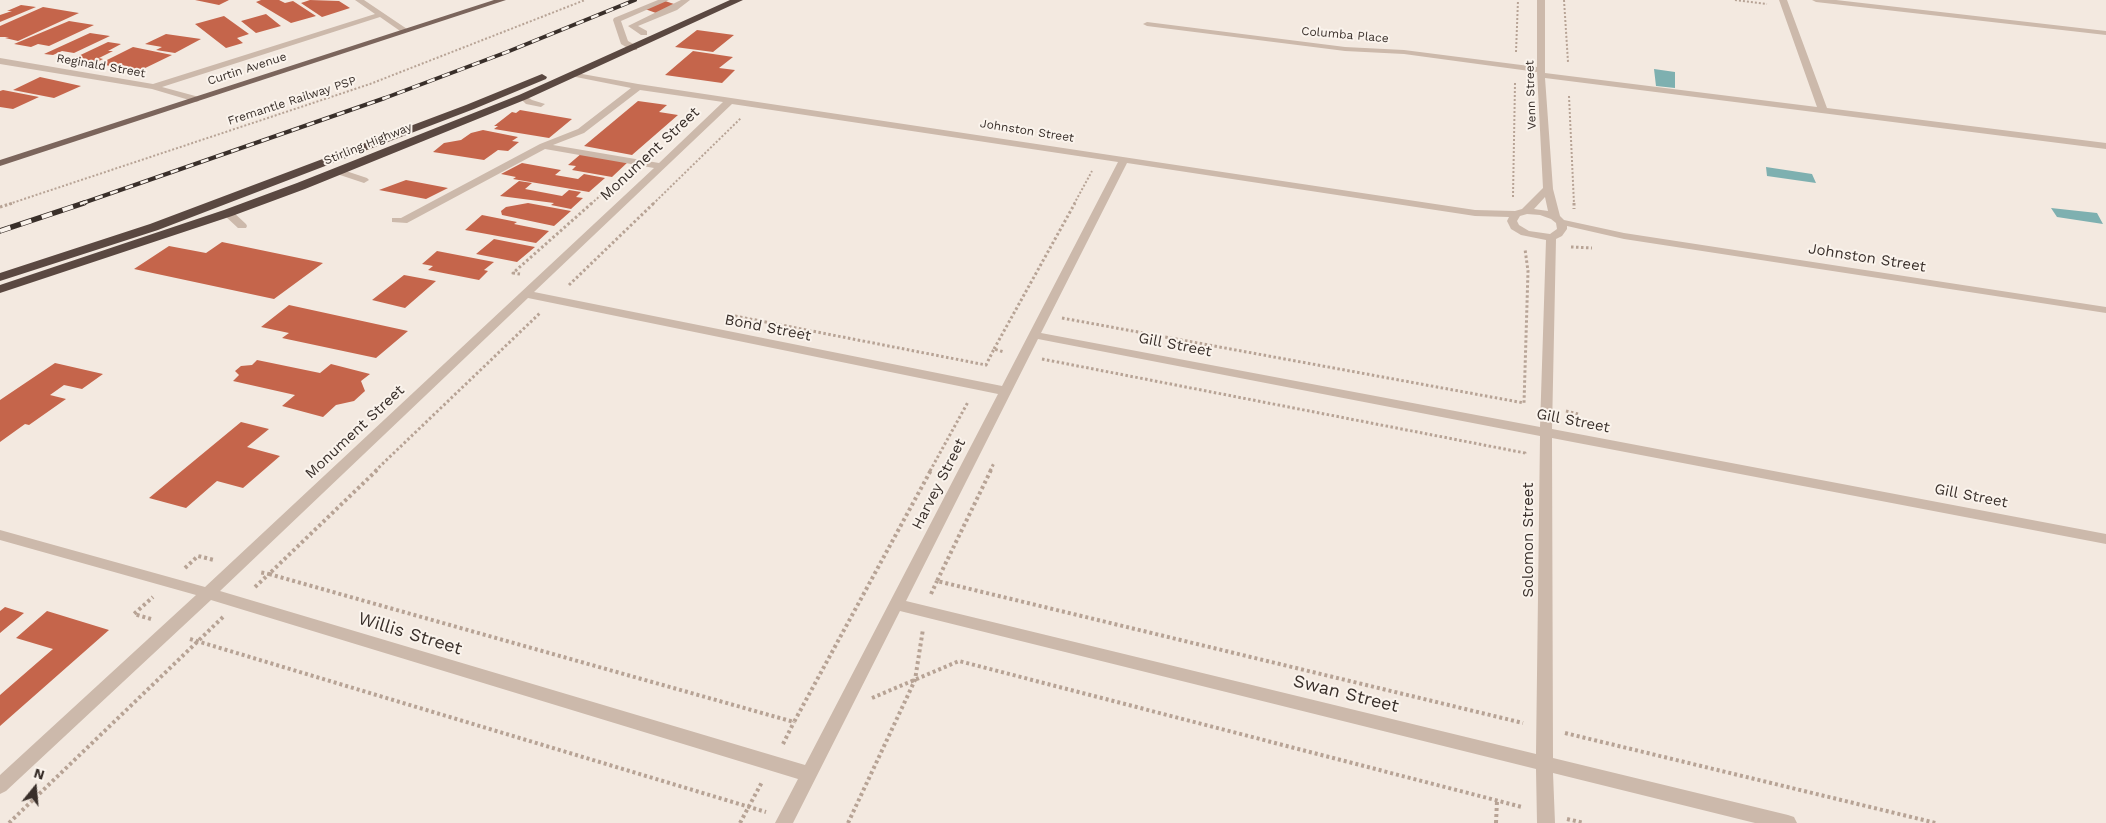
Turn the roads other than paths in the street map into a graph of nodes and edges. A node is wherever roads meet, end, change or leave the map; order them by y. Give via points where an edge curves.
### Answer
1 (359, 0) edge
2 (502, 0) edge
3 (665, 0) edge
4 (686, 0) edge
5 (718, 0) edge
6 (738, 0) edge
7 (1541, 0) edge
8 (1783, 0) edge
9 (1816, 0) edge
10 (382, 14) junction
11 (1147, 24) dead end
12 (406, 31) junction
13 (644, 33) junction
14 (2106, 33) edge
15 (624, 42) junction
16 (634, 48) junction
17 (0, 61) edge
18 (1541, 73) junction
19 (574, 74) junction
20 (152, 87) junction
21 (638, 87) junction
22 (524, 97) junction
23 (196, 99) junction
24 (731, 100) junction
25 (541, 104) dead end
26 (1823, 110) junction
27 (543, 146) junction
28 (2106, 146) edge
29 (1124, 160) junction
30 (0, 163) edge
31 (661, 166) junction
32 (337, 171) junction
33 (364, 180) dead end
34 (1548, 189) junction
35 (228, 213) junction
36 (1517, 214) junction
37 (396, 220) dead end
38 (1558, 220) junction
39 (242, 226) dead end
40 (1532, 235) junction
41 (1555, 236) junction
42 (1624, 236) junction
43 (1550, 258) junction
44 (0, 277) edge
45 (0, 290) edge
46 (525, 294) junction
47 (2106, 310) edge
48 (1034, 335) junction
49 (1005, 390) junction
50 (1546, 432) junction
51 (0, 535) edge
52 (2106, 538) edge
53 (208, 594) junction
54 (895, 604) junction
55 (1545, 764) junction
56 (808, 774) junction
57 (0, 786) edge
58 (784, 823) edge
59 (1546, 823) edge
60 (1788, 823) edge

1 - 10 street
2 - 12 main road, Curtin Avenue
3 - 15 street via 617,20
4 - 13 street via 632,26
5 - 13 highway, Stirling Highway
6 - 16 highway, Stirling Highway
7 - 18 street, Venn Street
8 - 26 street
9 - 14 street
10 - 12 street
10 - 20 street
11 - 18 street, Columba Place via 1345,50 1404,52
12 - 23 main road, Curtin Avenue
13 - 15 highway, Stirling Highway
15 - 16 street
15 - 44 highway, Stirling Highway via 493,98 154,227
16 - 19 highway, Stirling Highway
17 - 20 street, Reginald Street
18 - 26 street, Columba Place
18 - 34 street, Venn Street
19 - 21 street, Johnston Street
19 - 22 highway, Stirling Highway
20 - 23 street, Reginald Street
21 - 24 street, Johnston Street
21 - 27 street via 581,131
22 - 25 street via 529,102
22 - 32 highway, Stirling Highway
23 - 30 main road, Curtin Avenue
24 - 29 street, Johnston Street
24 - 31 street, Monument Street
26 - 28 street, Columba Place
27 - 31 street
27 - 37 street via 403,221
29 - 36 street, Johnston Street via 1475,213
29 - 48 street, Harvey Street
31 - 46 street, Monument Street
32 - 33 street
32 - 35 highway, Stirling Highway
34 - 36 street
34 - 38 street, Venn Street
35 - 39 street
35 - 45 highway, Stirling Highway
36 - 38 street, Johnston Street via 1541,212
36 - 40 street via 1525,233
38 - 41 street, Solomon Street via 1562,229
38 - 42 street, Johnston Street
40 - 41 street, Johnston Street
40 - 43 street
41 - 42 street, Johnston Street
41 - 43 street, Solomon Street
42 - 47 street, Johnston Street
43 - 50 street, Solomon Street
46 - 49 street, Bond Street
46 - 53 street, Monument Street
48 - 49 street, Harvey Street
48 - 50 street, Gill Street
49 - 54 street, Harvey Street
50 - 52 street, Gill Street
50 - 55 street, Solomon Street
51 - 53 street, Willis Street
53 - 56 street, Willis Street
53 - 57 street, Monument Street
54 - 55 street, Swan Street
54 - 56 street, Harvey Street
55 - 59 street, Solomon Street
55 - 60 street, Swan Street
56 - 58 street, Harvey Street

